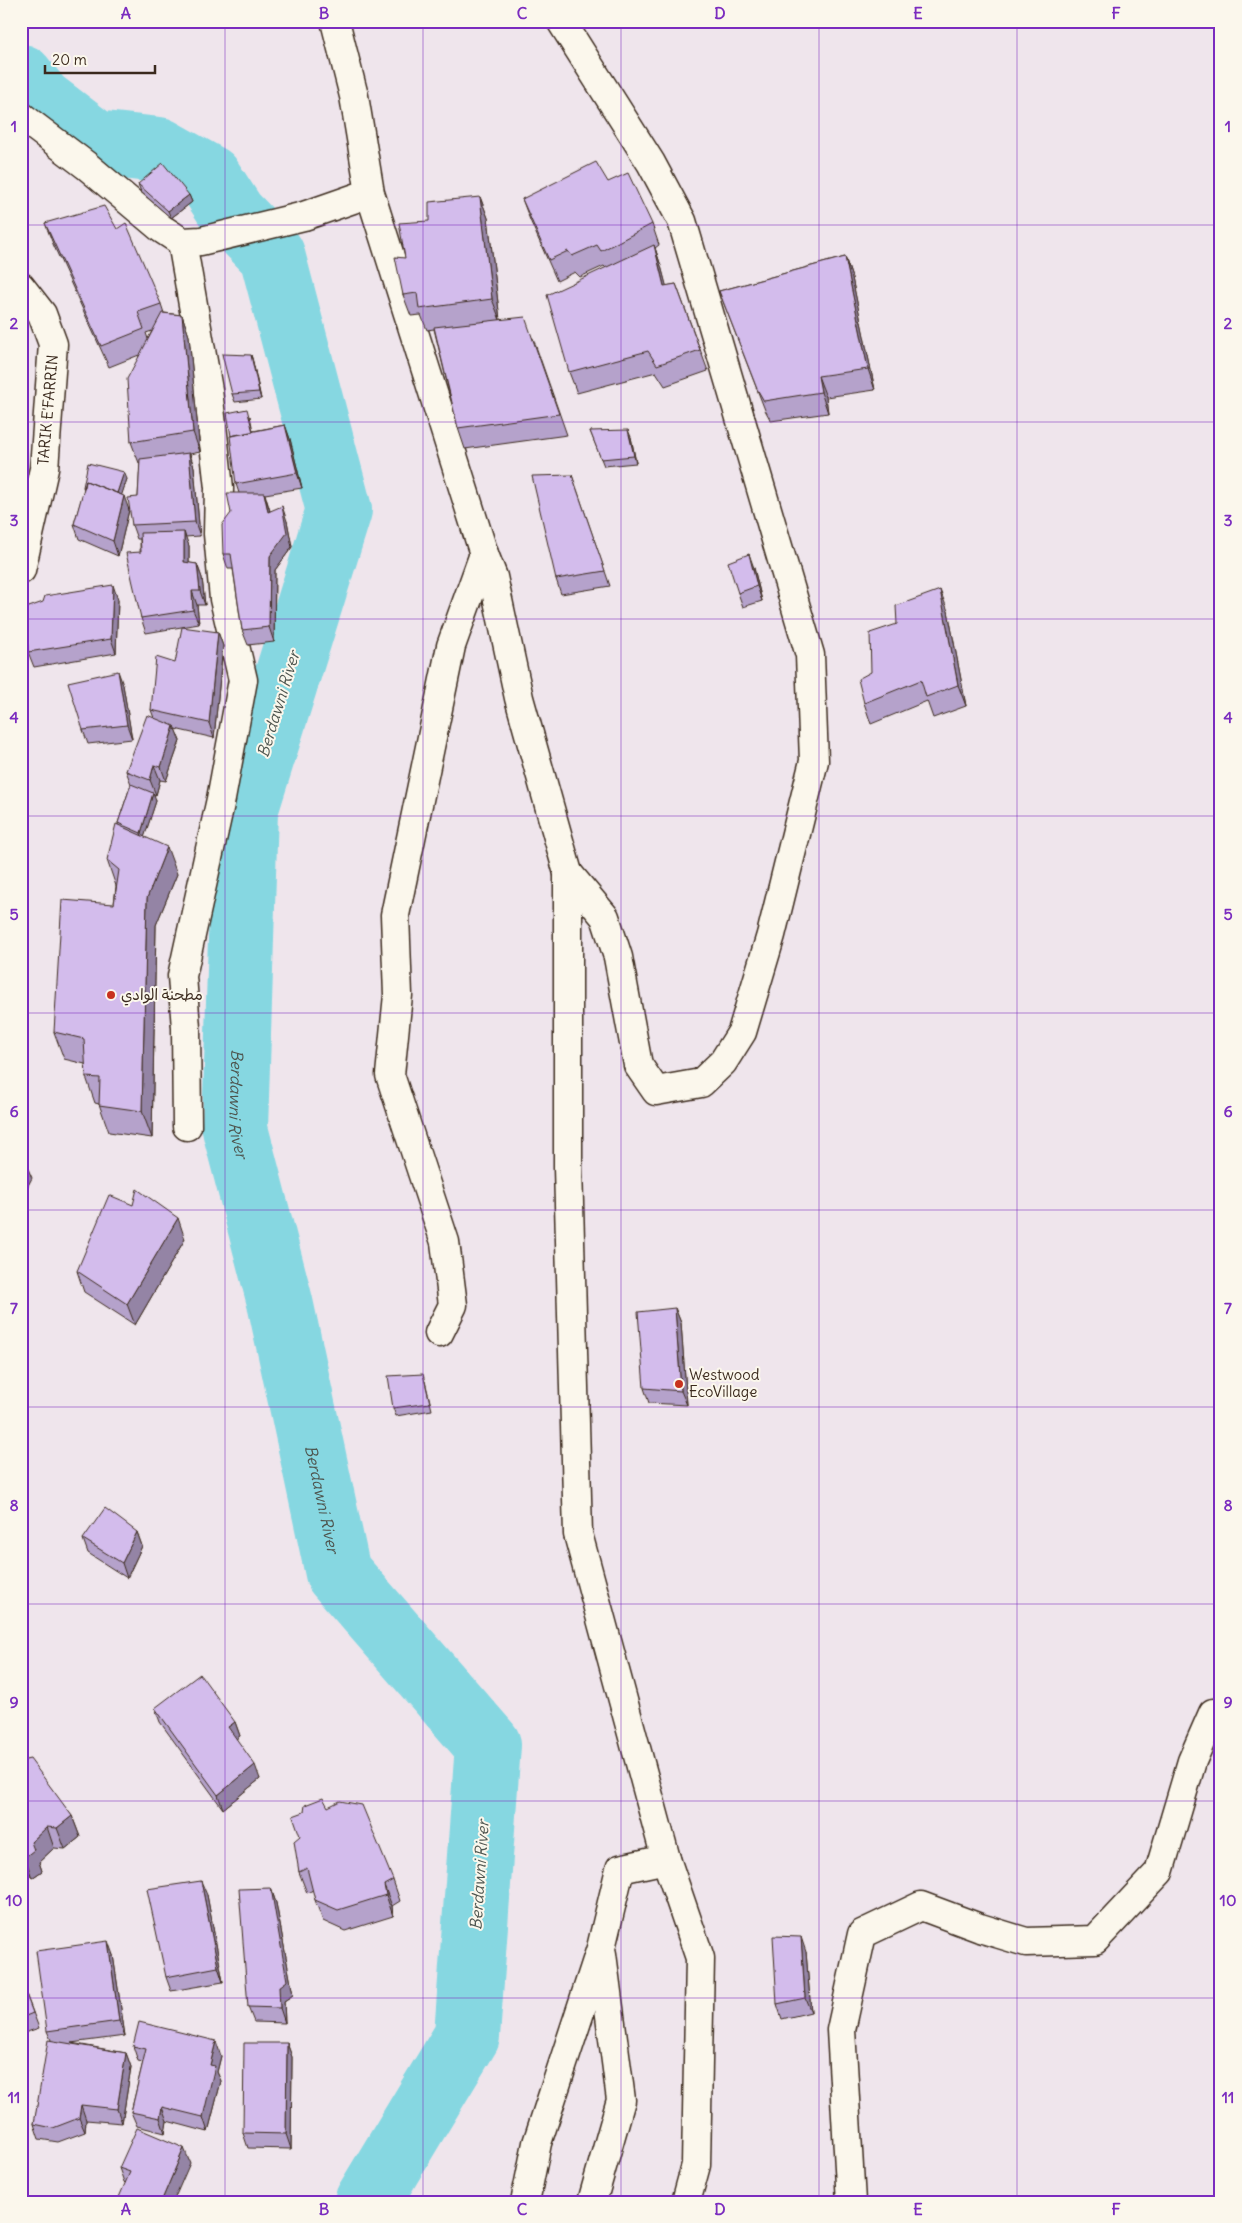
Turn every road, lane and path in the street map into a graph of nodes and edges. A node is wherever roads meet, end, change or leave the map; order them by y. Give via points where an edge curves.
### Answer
1 (335, 21) edge
2 (560, 21) edge
3 (21, 116) edge
4 (370, 192) junction
5 (192, 242) junction
6 (21, 287) edge
7 (484, 554) junction
8 (21, 570) edge
9 (568, 874) junction
10 (186, 1126) dead end
11 (439, 1333) dead end
12 (1221, 1715) edge
13 (666, 1859) junction
14 (601, 1948) junction
15 (525, 2202) edge
16 (592, 2202) edge
17 (686, 2202) edge
18 (851, 2202) edge

1 - 4 street via 354,96
2 - 9 street via 651,163 682,221 810,655 814,761 771,935 742,1032 724,1062 701,1083 656,1091 638,1066 618,958 605,917
3 - 5 street via 162,229
4 - 5 street via 304,216
4 - 7 street
5 - 10 street via 218,488 224,599 243,680 182,976 186,1028
6 - 8 street, TARIK E'FARRIN via 42,314 53,344 44,469
7 - 9 street via 493,577 519,698
7 - 11 street via 451,646 395,915 398,995 390,1075 444,1242 452,1304
9 - 13 street via 568,1168 578,1534
12 - 18 street via 1213,1713 1192,1760 1159,1872 1095,1940 1026,1942 921,1906 862,1934 841,2030
13 - 14 street via 620,1868
13 - 17 street via 700,1958 696,2166
14 - 15 street via 537,2143
14 - 16 street via 621,2100

